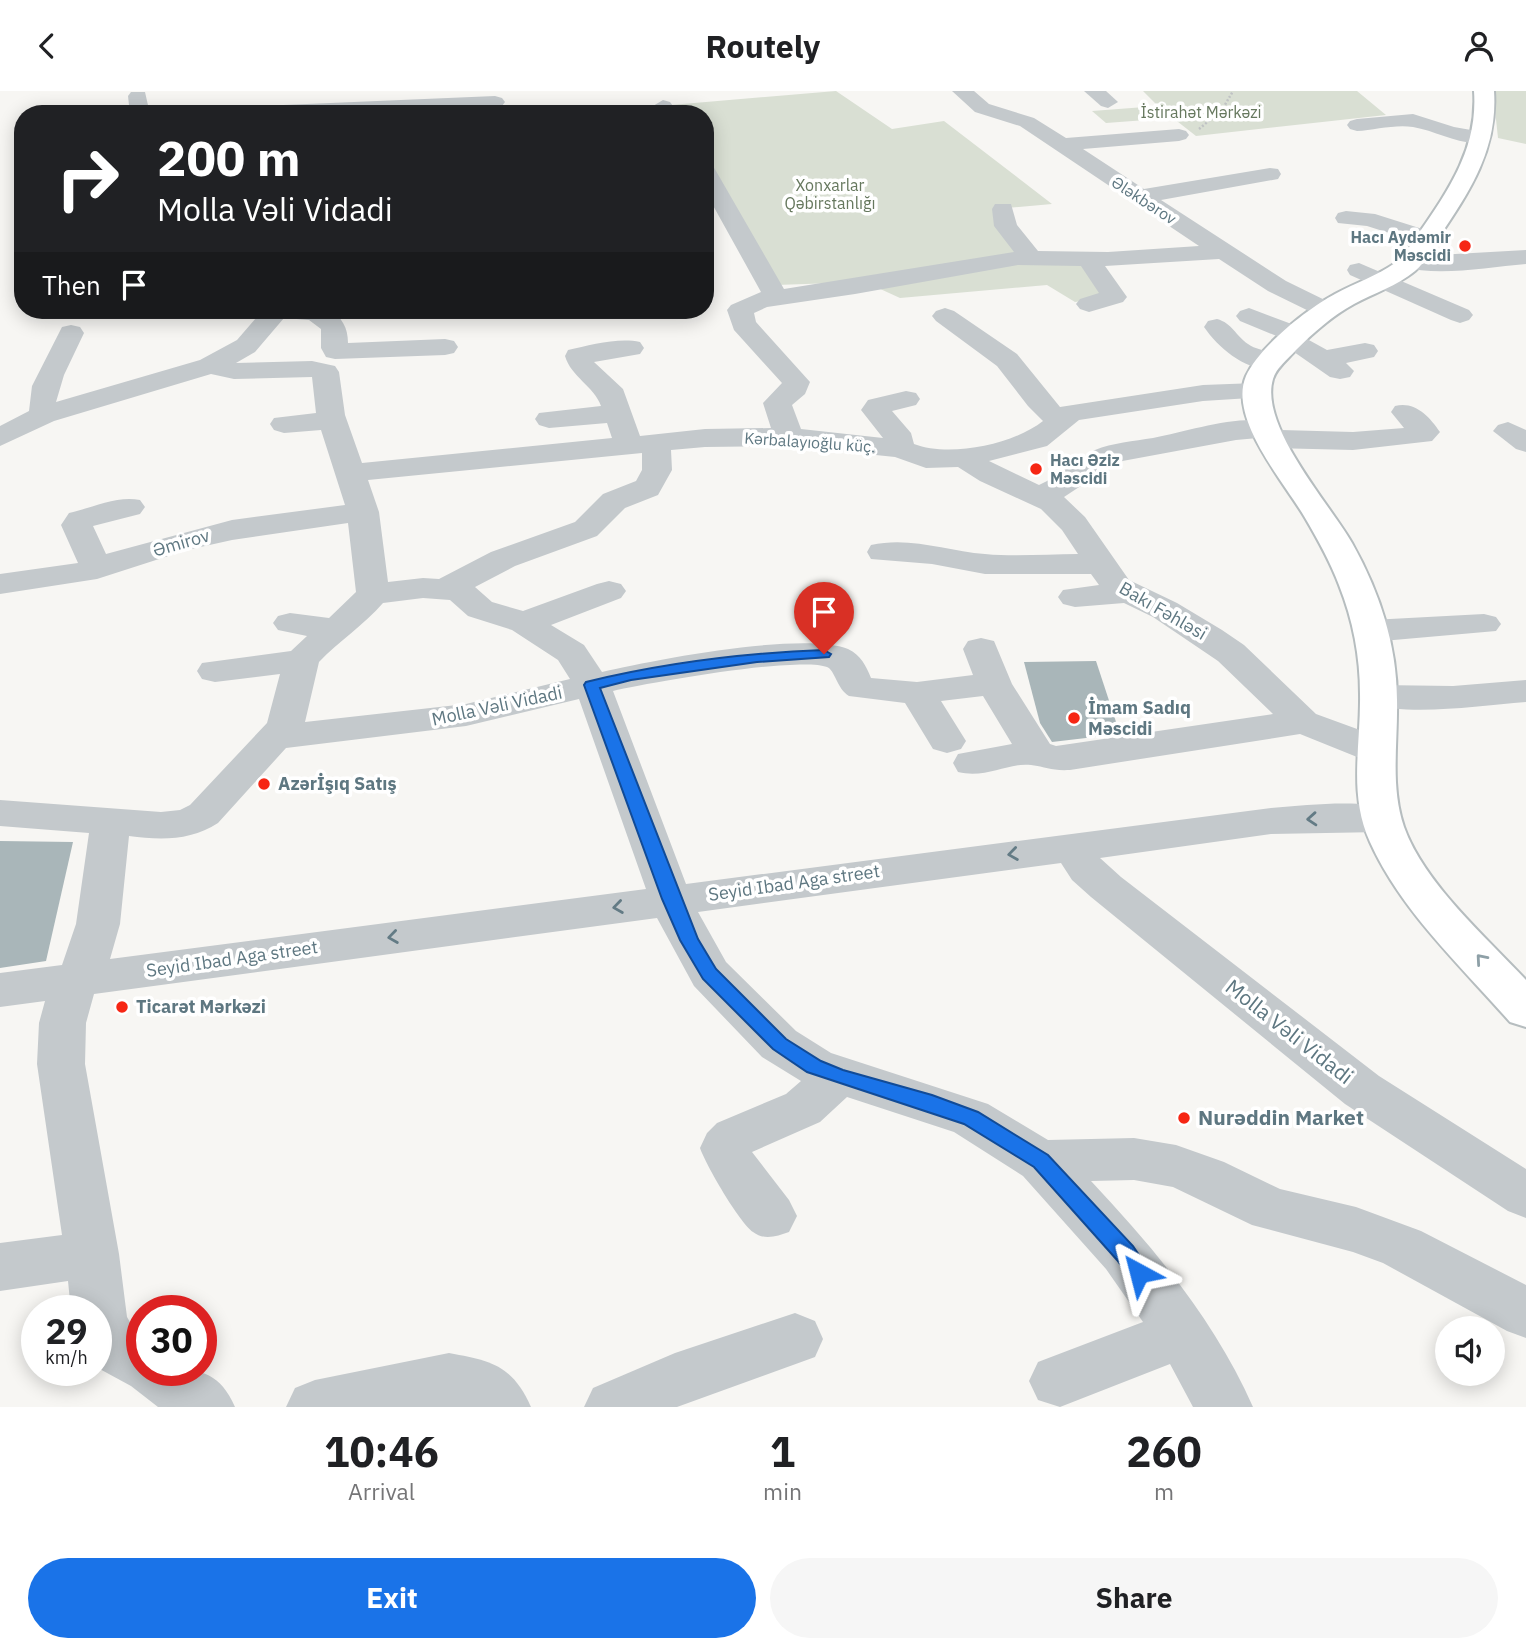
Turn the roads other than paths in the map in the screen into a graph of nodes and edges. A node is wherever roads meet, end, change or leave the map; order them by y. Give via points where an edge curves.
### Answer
1 (962, 91) edge
2 (1484, 91) edge
3 (495, 102) edge
4 (424, 105) edge
5 (1357, 125) dead end
6 (1179, 135) road end
7 (1127, 139) junction
8 (1061, 145) junction
9 (1478, 145) junction
10 (1427, 146) dead end
11 (1163, 160) dead end
12 (1270, 174) dead end
13 (714, 187) edge
14 (1139, 197) junction
15 (1003, 209) dead end
16 (1346, 218) dead end
17 (1427, 237) junction
18 (1224, 251) junction
19 (1030, 257) junction
20 (1526, 257) edge
21 (1088, 259) junction
22 (1411, 262) junction
23 (1371, 275) junction
24 (776, 297) junction
25 (1089, 304) dead end
26 (1326, 310) junction
27 (1460, 315) dead end
28 (945, 316) dead end
29 (1249, 316) dead end
30 (269, 319) edge
31 (327, 319) edge
32 (1217, 327) dead end
33 (71, 333) dead end
34 (445, 347) dead end
35 (1285, 347) junction
36 (631, 348) dead end
37 (1365, 351) dead end
38 (209, 366) junction
39 (1256, 391) junction
40 (906, 399) dead end
41 (0, 410) edge
42 (1405, 412) dead end
43 (618, 413) junction
44 (39, 417) junction
45 (549, 419) dead end
46 (1061, 419) junction
47 (332, 420) junction
48 (284, 424) dead end
49 (1269, 434) junction
50 (789, 437) junction
51 (1037, 440) junction
52 (8, 443) edge
53 (642, 443) junction
54 (901, 449) junction
55 (964, 458) junction
56 (350, 473) junction
57 (1094, 473) junction
58 (1042, 495) junction
59 (129, 507) dead end
60 (363, 512) junction
61 (883, 552) dead end
62 (1100, 564) junction
63 (97, 569) junction
64 (0, 584) edge
65 (448, 589) junction
66 (609, 591) dead end
67 (1125, 593) junction
68 (373, 594) junction
69 (1075, 597) dead end
70 (524, 623) junction
71 (1484, 624) dead end
72 (1371, 631) junction
73 (296, 642) junction
74 (982, 649) dead end
75 (215, 671) dead end
76 (994, 684) junction
77 (592, 685) junction
78 (917, 693) junction
79 (1379, 696) junction
80 (1521, 697) edge
81 (1303, 722) junction
82 (278, 737) junction
83 (1376, 750) junction
84 (1036, 752) junction
85 (0, 813) edge
86 (1381, 819) junction
87 (113, 821) junction
88 (1071, 846) junction
89 (671, 899) junction
90 (81, 979) junction
91 (0, 990) edge
92 (1526, 1010) edge
93 (839, 1076) junction
94 (1041, 1161) junction
95 (1526, 1196) edge
96 (771, 1216) dead end
97 (92, 1254) junction
98 (0, 1267) edge
99 (1526, 1314) edge
100 (1183, 1333) junction
101 (795, 1339) dead end
102 (126, 1354) edge
103 (1058, 1381) dead end
104 (175, 1386) edge
105 (206, 1407) edge
106 (315, 1407) edge
107 (502, 1407) edge
108 (613, 1407) edge
109 (1224, 1407) edge

1 - 8 street, Ələkbərov via 982,108 1027,122
2 - 9 main road
3 - 4 street
5 - 9 street via 1413,120
6 - 7 street
7 - 8 street
7 - 11 street
8 - 14 street, Ələkbərov
9 - 10 street
9 - 17 main road via 1458,192
12 - 14 street
13 - 24 street
14 - 18 street, Ələkbərov
15 - 19 street via 1006,226
16 - 17 street via 1362,216 1397,231
17 - 22 main road
18 - 21 street
18 - 26 street, Ələkbərov via 1277,286
19 - 21 street
19 - 24 street
20 - 22 street
21 - 25 street via 1114,297
22 - 23 main road
23 - 26 main road
23 - 27 street
24 - 50 street via 745,305 740,318 796,382 777,404
26 - 35 main road
28 - 46 street via 1003,357 1044,410
29 - 35 street
30 - 38 street via 246,346
31 - 34 street via 335,329 335,351
32 - 35 street via 1239,350
33 - 44 street via 43,393
35 - 37 street via 1303,346 1331,365
35 - 39 main road via 1258,380
36 - 43 street via 578,356 595,380 609,390
38 - 44 street
38 - 47 street via 234,371 319,369 325,372
39 - 46 street, Kərbalayıoğlu küç. via 1102,407
39 - 49 main road
40 - 54 street via 875,410 896,433
41 - 44 street
42 - 49 street via 1425,432 1422,435 1353,441
43 - 45 street
43 - 53 street
44 - 52 street
46 - 51 street, Kərbalayıoğlu küç.
47 - 48 street
47 - 56 street
49 - 57 street via 1236,431 1133,448 1092,461
49 - 72 main road via 1343,557
50 - 53 street, Kərbalayıoğlu küç.
50 - 54 street, Kərbalayıoğlu küç.
51 - 55 street, Kərbalayıoğlu küç.
51 - 57 street
53 - 56 street, Kərbalayıoğlu küç.
53 - 65 street via 657,470 646,488 614,501 586,529 503,559
54 - 55 street, Kərbalayıoğlu küç. via 926,459
55 - 58 street, Bakı Fəhləsi via 999,479
56 - 60 street
57 - 58 street
58 - 62 street, Bakı Fəhləsi via 1074,524
59 - 63 street via 80,520 77,525
60 - 63 street, Əmirov via 199,537
60 - 68 street
61 - 62 street via 932,554 985,564
62 - 67 street, Bakı Fəhləsi
63 - 64 street, Əmirov
65 - 68 street
65 - 70 street via 459,591 480,609
66 - 70 street
67 - 69 street
67 - 81 street, Bakı Fəhləsi via 1210,637
68 - 73 street via 336,629
70 - 77 street via 571,653
71 - 72 street
72 - 79 main road
73 - 75 street
73 - 82 street via 291,710
74 - 76 street
76 - 78 street, Molla Vəli Vidadi
76 - 84 street
77 - 78 street, Molla Vəli Vidadi via 757,657 810,654 836,657 847,664 855,684 862,688
77 - 82 street, Molla Vəli Vidadi via 466,715
77 - 89 street
78 - 84 street via 959,752
79 - 80 street
79 - 83 main road
81 - 83 street, Bakı Fəhləsi
81 - 84 street via 1070,758 1051,759
82 - 87 street via 192,823
83 - 86 main road
85 - 87 street
86 -> 88 street, Seyid Ibad Aga street via 1271,821
92 -> 86 main road via 1420,888
87 - 90 street via 98,924
88 -> 89 street, Seyid Ibad Aga street
88 - 95 street, Molla Vəli Vidadi via 1087,870 1107,887 1362,1090
89 -> 90 street, Seyid Ibad Aga street
89 - 93 street via 710,974 779,1044
90 - 91 street, Seyid Ibad Aga street
90 - 97 street via 65,1011 61,1064
93 - 94 street via 971,1118
93 - 96 street via 803,1108 735,1137 725,1148
94 - 99 street via 1134,1159 1177,1165 1270,1209 1356,1230 1402,1247
94 - 100 street via 1125,1253
97 - 98 street
97 - 102 street via 100,1323 114,1347
100 - 103 street
100 - 109 street
101 - 108 street via 675,1380
104 - 105 street
106 - 107 street via 449,1380 483,1386

